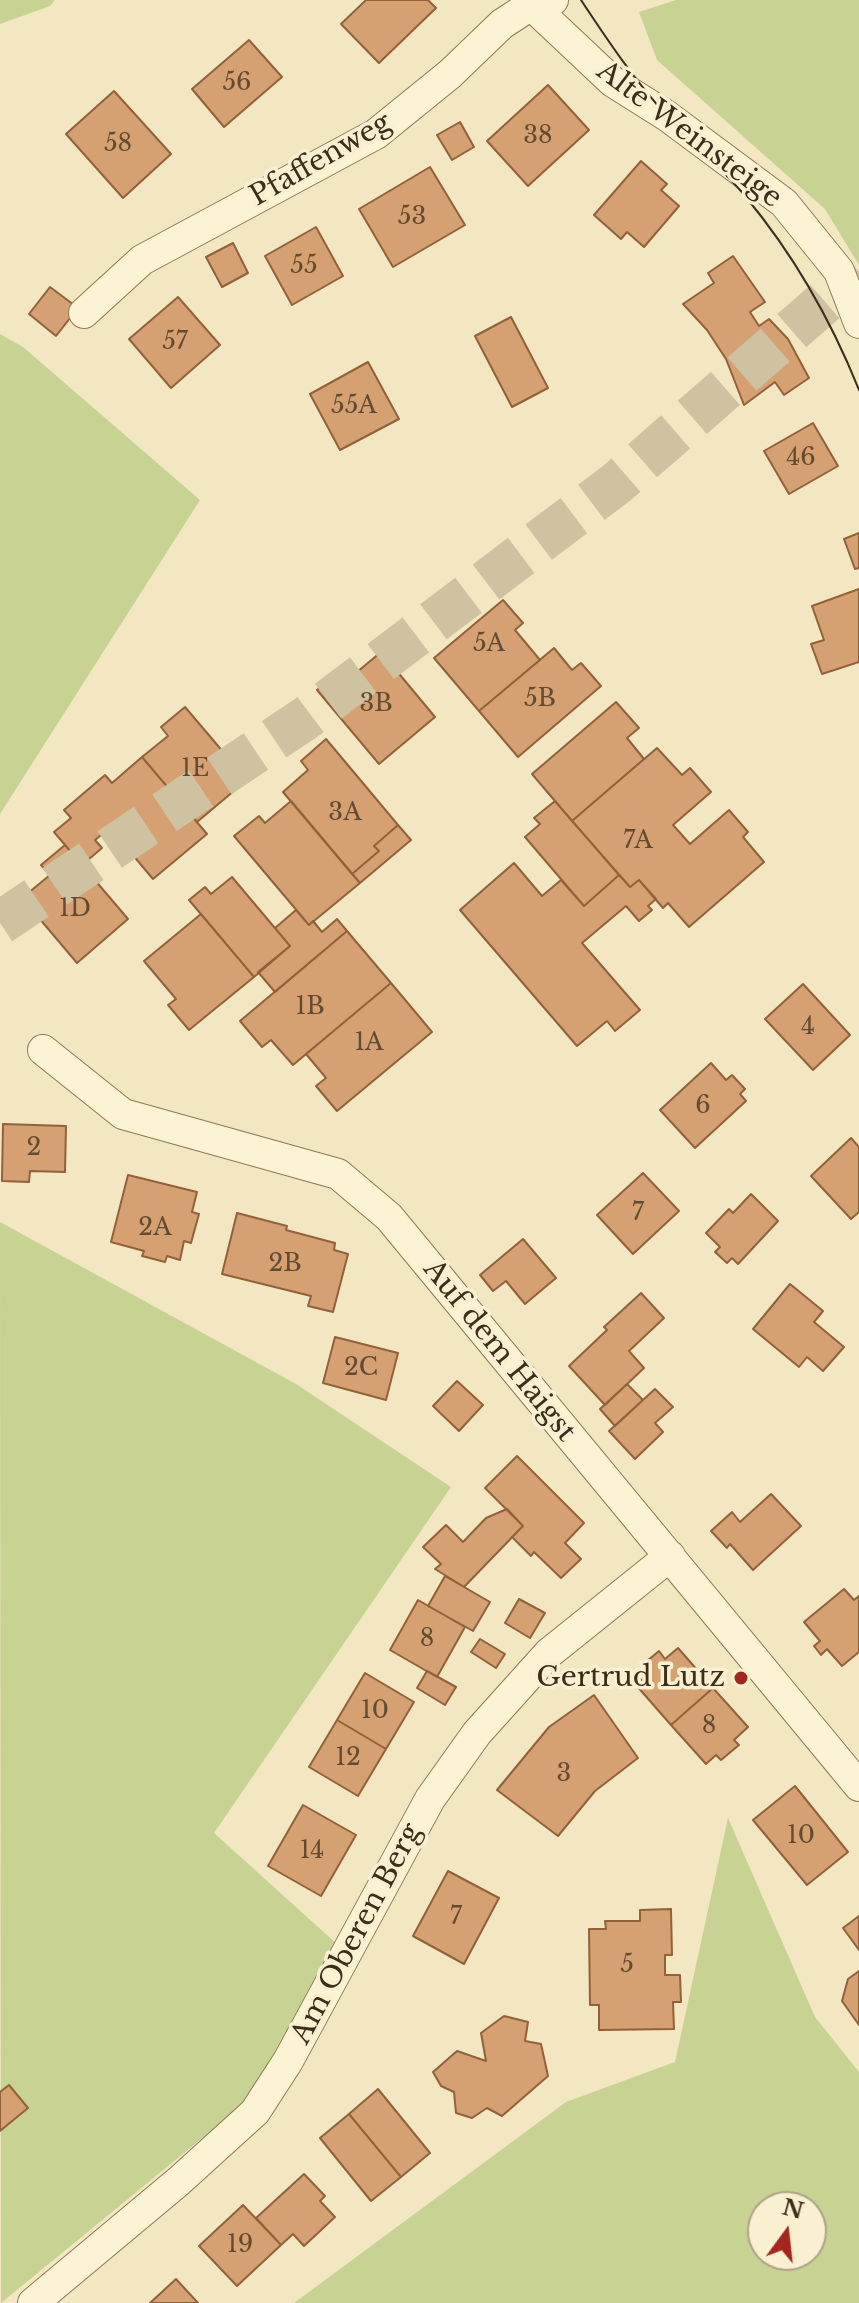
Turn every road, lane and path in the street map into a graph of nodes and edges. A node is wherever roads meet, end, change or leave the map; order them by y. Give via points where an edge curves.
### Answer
1 (536, 2) edge
2 (84, 313) dead end
3 (859, 323) edge
4 (43, 1050) dead end
5 (670, 1556) junction
6 (859, 1786) edge
7 (33, 2303) edge

1 - 2 street, Pfaffenweg via 502,24 376,134 142,260
1 - 3 street, Alte Weinsteige via 613,82 784,203 839,271
4 - 5 street, Auf dem Haigst via 123,1114 338,1174 389,1217
5 - 6 street, Auf dem Haigst
5 - 7 street, Am Oberen Berg via 549,1653 477,1733 430,1799 255,2112

